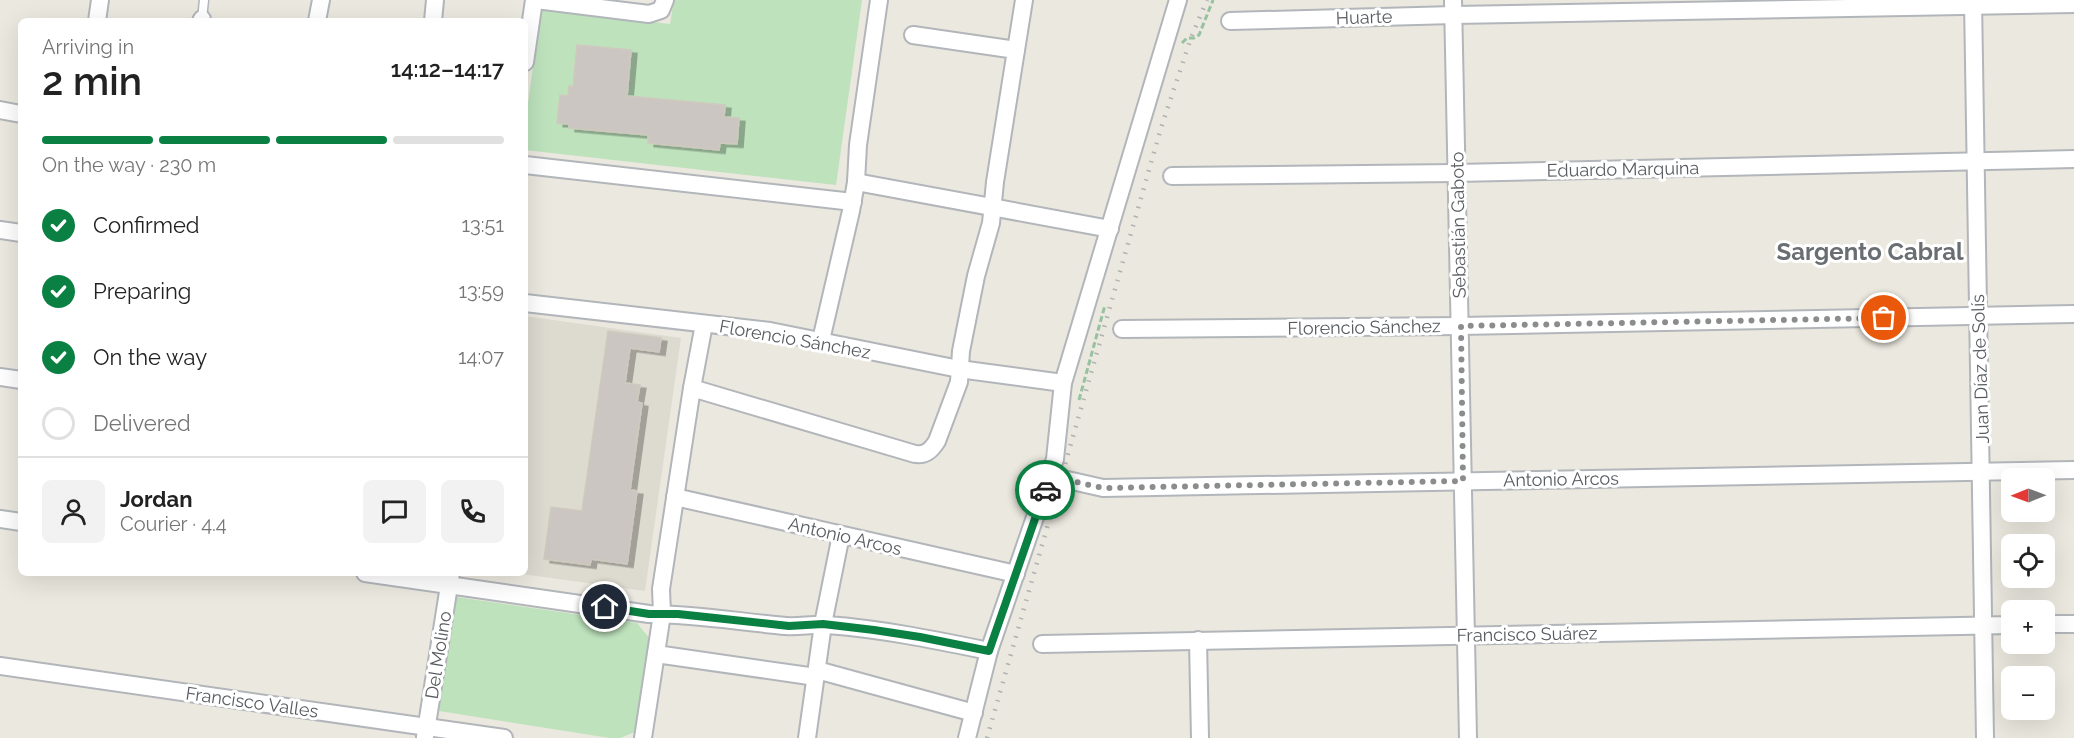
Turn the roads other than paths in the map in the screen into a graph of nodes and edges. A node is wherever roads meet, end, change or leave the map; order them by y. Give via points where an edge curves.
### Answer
1 (100, 0) edge
2 (204, 0) edge
3 (321, 0) edge
4 (435, 0) edge
5 (535, 0) edge
6 (665, 0) edge
7 (879, 0) edge
8 (1024, 0) edge
9 (1177, 3) edge
10 (1973, 3) edge
11 (2074, 4) edge
12 (1454, 7) edge
13 (97, 18) edge
14 (201, 18) edge
15 (318, 18) edge
16 (433, 18) edge
17 (1230, 21) dead end
18 (912, 35) dead end
19 (528, 43) edge
20 (1016, 50) junction
21 (0, 110) edge
22 (18, 113) edge
23 (2074, 159) edge
24 (1976, 161) junction
25 (528, 165) edge
26 (1456, 173) junction
27 (1172, 176) dead end
28 (856, 182) junction
29 (853, 202) junction
30 (994, 206) junction
31 (1110, 229) junction
32 (0, 230) edge
33 (18, 233) edge
34 (528, 303) edge
35 (2074, 314) edge
36 (1978, 316) junction
37 (704, 324) junction
38 (1461, 326) junction
39 (1122, 329) dead end
40 (821, 340) junction
41 (959, 369) junction
42 (0, 377) edge
43 (18, 380) edge
44 (1064, 382) junction
45 (692, 388) junction
46 (2074, 470) edge
47 (1983, 473) junction
48 (1050, 476) junction
49 (1463, 481) junction
50 (675, 496) junction
51 (0, 519) edge
52 (18, 522) edge
53 (841, 535) junction
54 (1016, 574) junction
55 (408, 576) edge
56 (450, 579) edge
57 (662, 614) junction
58 (823, 624) junction
59 (2055, 624) edge
60 (2074, 624) edge
61 (1984, 625) junction
62 (2001, 625) edge
63 (1466, 635) junction
64 (1198, 640) junction
65 (1042, 644) dead end
66 (989, 651) junction
67 (656, 654) junction
68 (0, 666) edge
69 (816, 674) junction
70 (974, 713) junction
71 (426, 732) edge
72 (504, 738) edge
73 (643, 738) edge
74 (807, 738) edge
75 (967, 738) edge
76 (1200, 738) edge
77 (1468, 738) edge
78 (1985, 738) edge

1 - 13 street
2 - 14 lane
3 - 15 street
4 - 16 street
5 - 6 street via 649,14 662,10
5 - 19 street
7 - 28 street
8 - 20 street
9 - 31 street
10 - 11 street, Huarte
10 - 12 street, Huarte
10 - 24 street, Juan Díaz de Solís
12 - 17 street, Huarte
12 - 26 street, Sebastián Gaboto
18 - 20 street
20 - 30 street
21 - 22 street
23 - 24 street, Eduardo Marquina
24 - 26 street, Eduardo Marquina
24 - 36 street, Juan Díaz de Solís
25 - 29 street
26 - 27 street, Eduardo Marquina
26 - 38 street, Sebastián Gaboto
28 - 29 street
28 - 30 street
29 - 40 street
30 - 31 street
30 - 41 street
31 - 44 street
32 - 33 street
34 - 37 street, Florencio Sánchez
35 - 36 street, Florencio Sánchez
36 - 38 street, Florencio Sánchez
36 - 47 street, Juan Díaz de Solís
37 - 40 street, Florencio Sánchez
37 - 45 street
38 - 39 street, Florencio Sánchez
38 - 49 street, Sebastián Gaboto
40 - 41 street, Florencio Sánchez
41 - 44 street, Florencio Sánchez
41 - 45 street via 959,382 937,441 920,455
42 - 43 street
44 - 48 street via 1058,445
45 - 50 street
46 - 47 street, Antonio Arcos
47 - 49 street, Antonio Arcos
47 - 61 street, Juan Díaz de Solís
48 - 49 street, Antonio Arcos via 1103,488
48 - 54 street
49 - 63 street, Sebastián Gaboto
50 - 53 street, Antonio Arcos
50 - 57 street via 661,589
51 - 52 street
53 - 54 street, Antonio Arcos
53 - 58 street
54 - 66 street
55 - 56 street
56 - 57 street
56 - 71 street, Del Molino
57 - 58 street via 789,626
57 - 67 street
58 - 66 street via 907,634
58 - 69 street
59 - 60 street
61 - 62 street, Francisco Suárez
61 - 63 street, Francisco Suárez
61 - 78 street, Juan Díaz de Solís
63 - 64 street, Francisco Suárez
63 - 77 street, Sebastián Gaboto
64 - 65 street, Francisco Suárez
64 - 76 street
66 - 70 street
67 - 69 street
67 - 73 street
68 - 71 street, Francisco Valles
69 - 70 street
69 - 74 street
70 - 75 street
71 - 72 street, Francisco Valles

